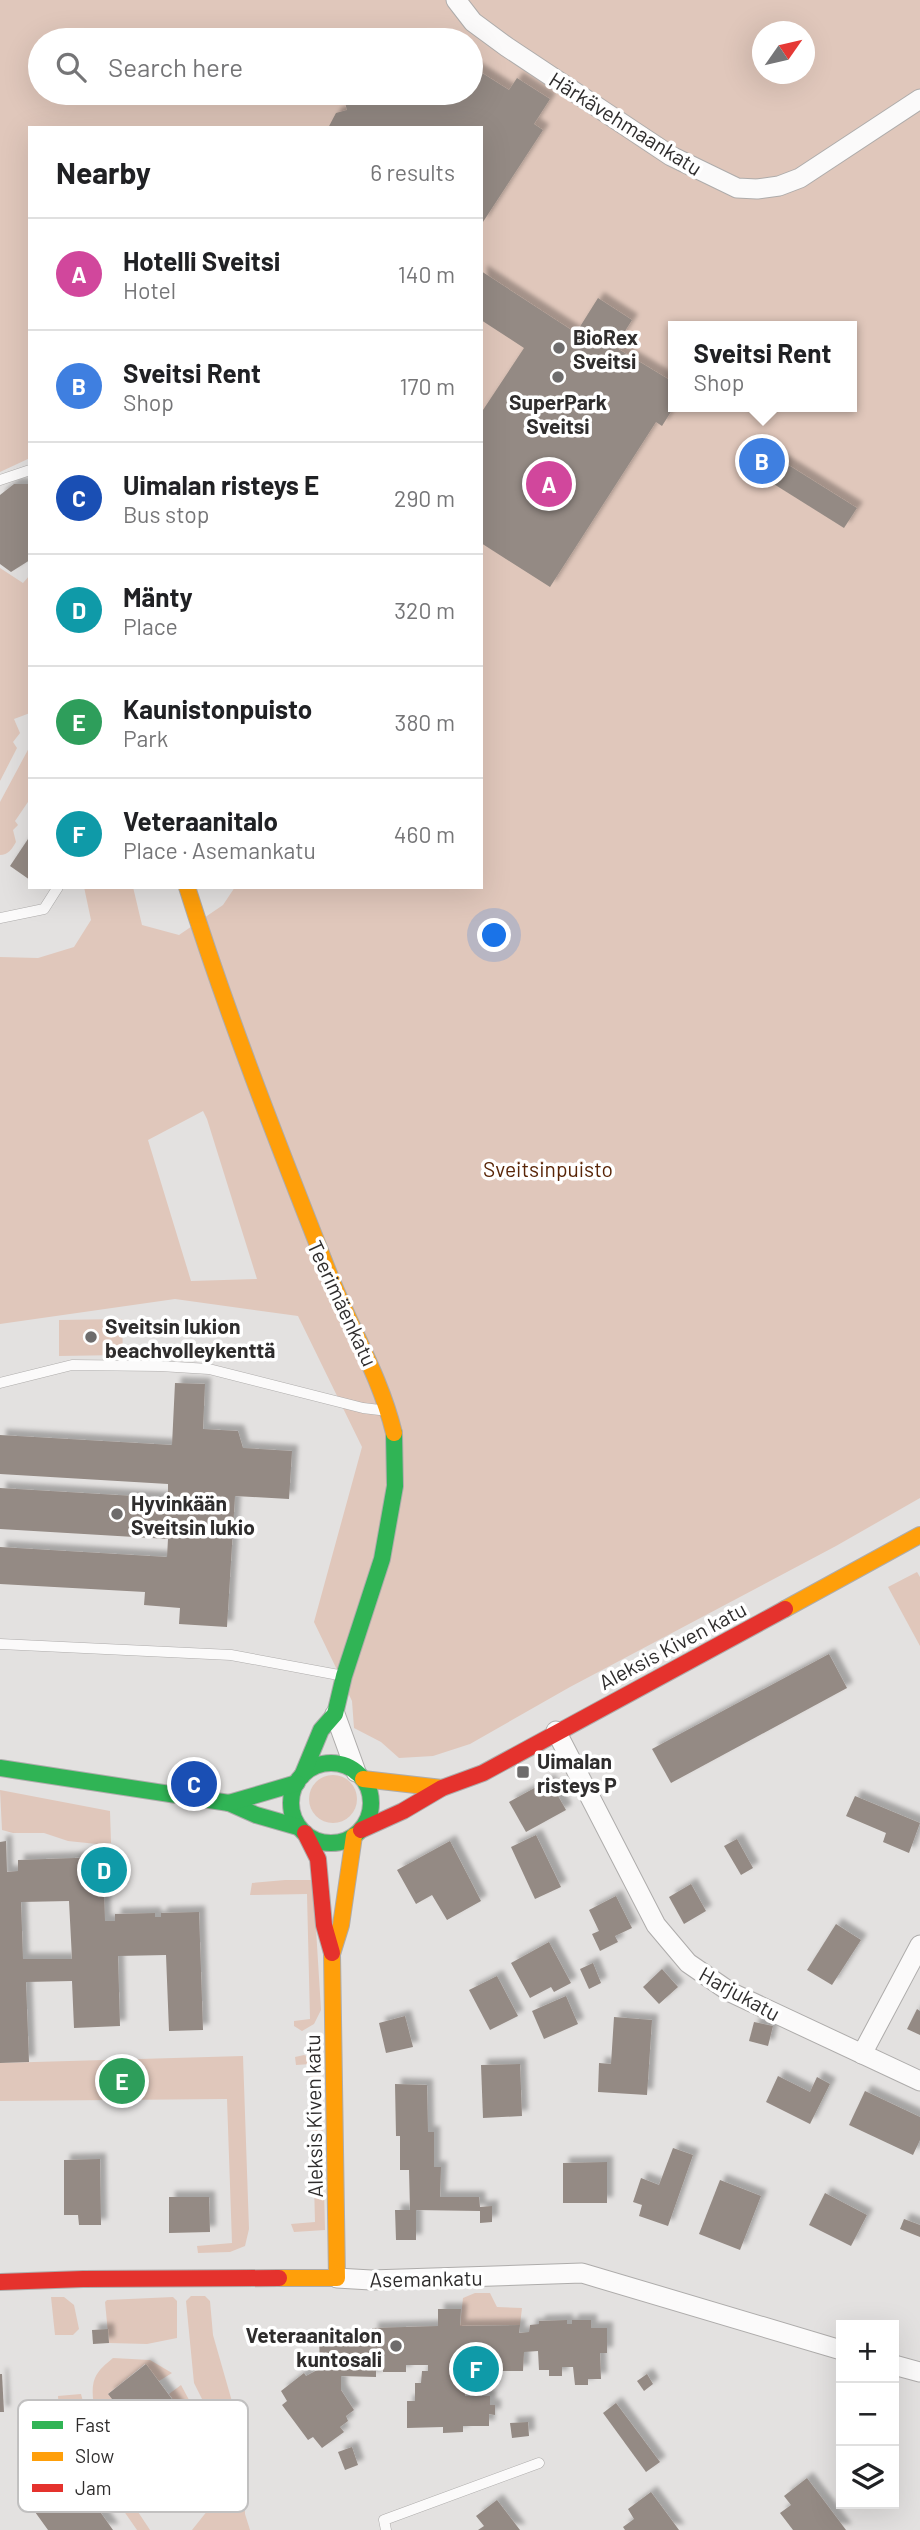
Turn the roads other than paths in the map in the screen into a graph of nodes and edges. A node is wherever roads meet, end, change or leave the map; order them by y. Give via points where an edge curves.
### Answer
1 (456, 0) edge
2 (481, 28) edge
3 (483, 29) edge
4 (920, 99) edge
5 (28, 471) edge
6 (0, 480) edge
7 (57, 889) edge
8 (193, 892) edge
9 (0, 918) edge
10 (0, 1383) edge
11 (389, 1411) junction
12 (920, 1535) edge
13 (0, 1644) edge
14 (344, 1676) junction
15 (335, 1714) junction
16 (556, 1731) junction
17 (0, 1768) edge
18 (359, 1776) junction
19 (299, 1779) junction
20 (442, 1788) junction
21 (229, 1803) junction
22 (302, 1830) junction
23 (358, 1833) junction
24 (920, 1945) edge
25 (332, 1954) junction
26 (862, 2054) junction
27 (920, 2081) edge
28 (337, 2278) junction
29 (0, 2282) edge
30 (836, 2349) edge
31 (899, 2366) edge
32 (920, 2372) edge
33 (539, 2463) dead end
34 (386, 2530) edge

1 - 2 street, Härkävehmaankatu
3 - 4 street, Härkävehmaankatu via 671,156 737,188 779,186 800,178
5 - 6 lane
7 - 9 lane via 44,909
8 - 11 street, Teerimäenkatu via 235,1033 303,1212
10 - 11 lane via 72,1365 209,1369
11 - 14 street, Teerimäenkatu via 396,1462 391,1520
12 - 16 street, Aleksis Kiven katu
13 - 14 lane via 231,1655
14 - 15 street, Teerimäenkatu
15 - 18 street
15 - 19 street, Teerimäenkatu via 321,1730
16 - 20 street, Aleksis Kiven katu via 483,1773
16 - 26 street, Harjukatu via 656,1925 688,1963 730,1992
17 - 21 street
18 - 19 street via 346,1766 323,1764
18 - 20 street, Aleksis Kiven katu
18 - 23 street via 371,1799 367,1821
19 - 21 street
19 - 22 street via 291,1805
20 - 23 street, Aleksis Kiven katu
21 - 22 street
22 - 23 street via 329,1843 343,1842
22 - 25 street, Aleksis Kiven katu via 318,1859 324,1925
23 - 25 street, Aleksis Kiven katu
24 - 26 street
25 - 28 street, Aleksis Kiven katu
26 - 27 street, Harjukatu
28 - 29 street, Asemankatu
28 - 30 street, Asemankatu via 582,2273
31 - 32 street
33 - 34 lane via 384,2520

